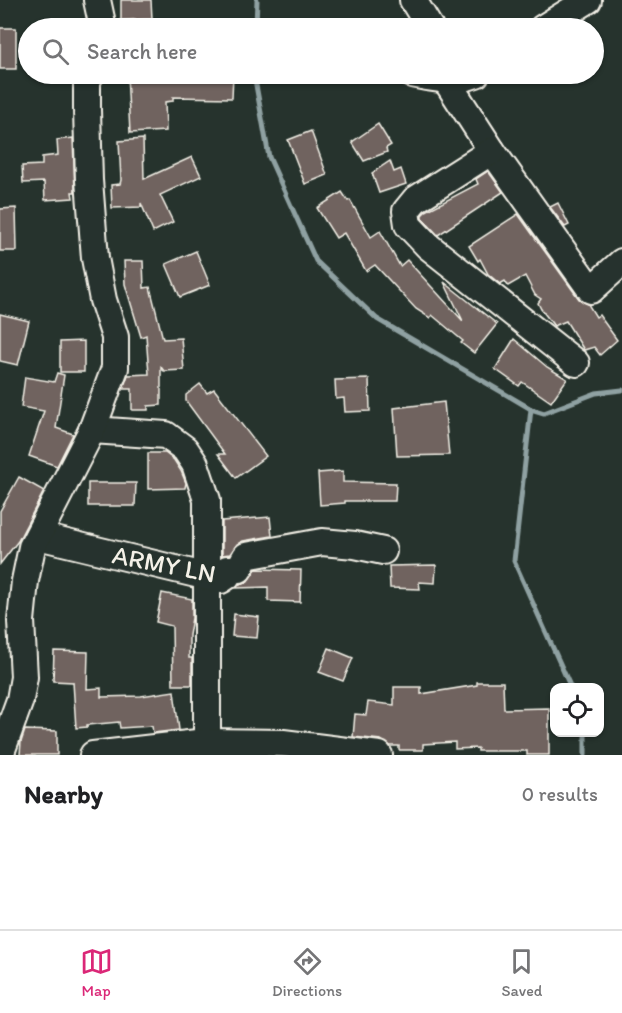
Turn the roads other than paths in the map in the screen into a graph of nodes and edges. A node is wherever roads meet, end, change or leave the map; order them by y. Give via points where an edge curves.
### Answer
1 (97, 0) edge
2 (413, 0) edge
3 (588, 0) edge
4 (101, 18) edge
5 (424, 18) edge
6 (559, 18) edge
7 (87, 84) edge
8 (463, 84) edge
9 (492, 151) junction
10 (622, 262) edge
11 (576, 363) dead end
12 (92, 430) junction
13 (38, 536) junction
14 (383, 551) dead end
15 (208, 576) junction
16 (207, 749) edge
17 (0, 755) edge
18 (93, 755) edge
19 (379, 755) edge

1 - 4 street
2 - 5 street
3 - 6 street
7 - 12 street via 94,258 115,337 115,368
8 - 9 street
9 - 10 street via 591,290
9 - 11 street via 415,200 406,212 408,225 428,246
12 - 13 street
12 - 15 street via 166,435 185,449 195,464 207,500
13 - 15 street, ARMY LN
13 - 17 street via 25,581 21,621 24,677
14 - 15 street, ARMY LN via 322,542 246,556 239,569 227,569 227,576 221,580
15 - 16 street
16 - 18 street
16 - 19 street via 283,743

